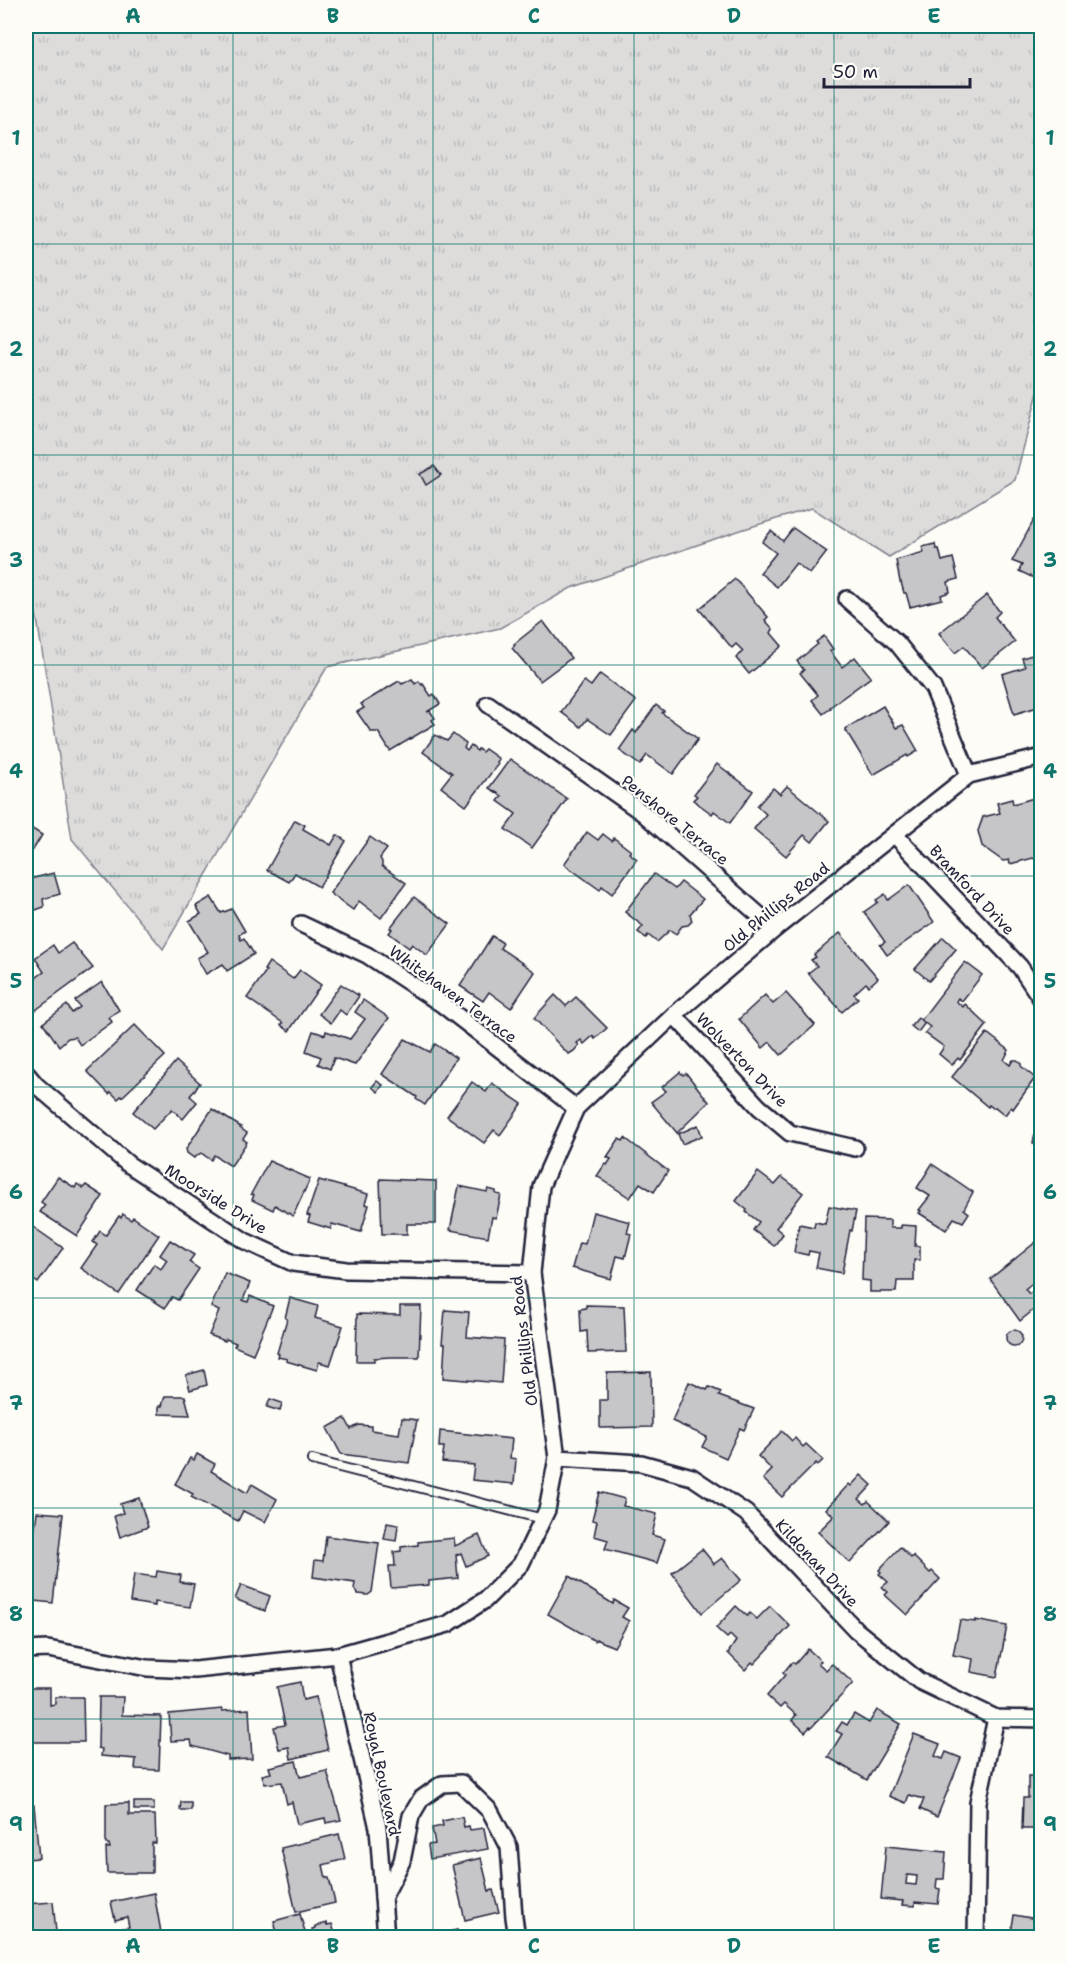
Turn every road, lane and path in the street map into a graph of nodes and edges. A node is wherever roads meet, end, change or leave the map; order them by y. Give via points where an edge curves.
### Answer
1 (847, 599) dead end
2 (488, 704) dead end
3 (1041, 757) edge
4 (969, 775) junction
5 (895, 835) junction
6 (301, 924) dead end
7 (775, 929) junction
8 (1041, 1000) edge
9 (674, 1015) junction
10 (26, 1073) edge
11 (576, 1108) junction
12 (855, 1149) dead end
13 (532, 1273) junction
14 (557, 1458) junction
15 (312, 1460) dead end
16 (543, 1518) junction
17 (26, 1650) edge
18 (338, 1655) junction
19 (996, 1718) junction
20 (1041, 1719) edge
21 (383, 1898) junction
22 (386, 1938) edge
23 (517, 1938) edge
24 (976, 1938) edge

1 - 4 street via 897,643 933,688
2 - 7 street, Penshore Terrace via 643,813
3 - 4 street, Old Phillips Road
4 - 5 street, Old Phillips Road
5 - 7 street, Old Phillips Road
5 - 8 street, Bramford Drive via 1020,967
6 - 11 street, Whitehaven Terrace via 367,955 443,1005
7 - 9 street, Old Phillips Road
9 - 11 street, Old Phillips Road
9 - 12 street, Wolverton Drive via 759,1107 790,1133
10 - 13 street, Moorside Drive via 128,1164 245,1241 293,1263 346,1270
11 - 13 street, Old Phillips Road via 541,1186
13 - 14 street, Old Phillips Road
14 - 16 street, Old Phillips Road
14 - 19 street, Kildonan Drive via 641,1462 692,1478 746,1513 856,1630 919,1681
15 - 16 lane
16 - 18 street, Old Phillips Road via 521,1564 485,1600 448,1624
17 - 18 street, Old Phillips Road via 48,1649 147,1668 195,1670
18 - 21 street, Royal Boulevard via 378,1828
19 - 20 street, Kildonan Drive
19 - 24 street via 978,1803
21 - 22 street, Royal Boulevard
21 - 23 street via 402,1861 411,1816 421,1799 442,1784 461,1783 490,1811 509,1847

